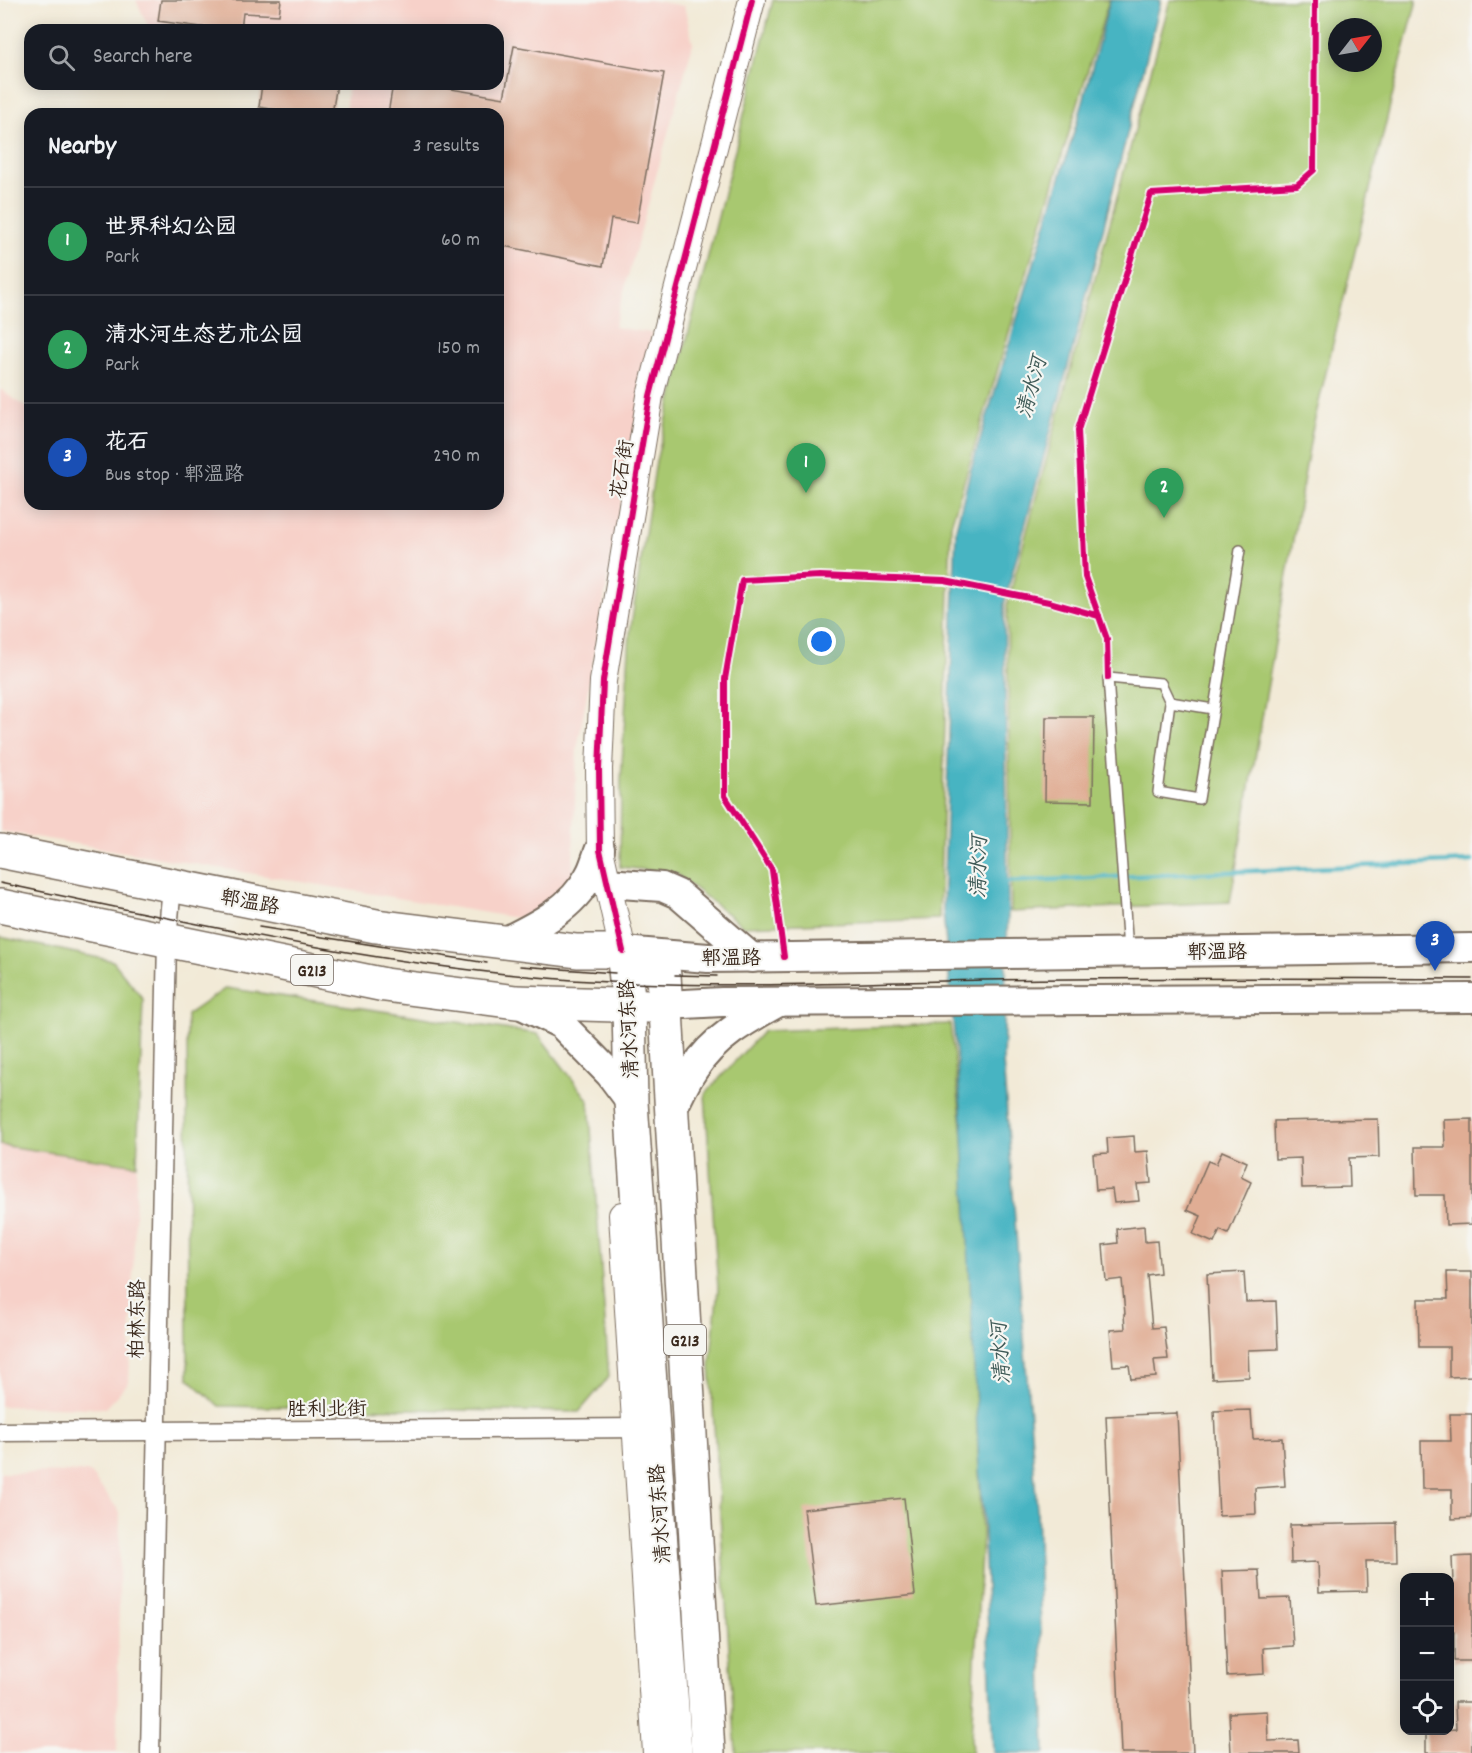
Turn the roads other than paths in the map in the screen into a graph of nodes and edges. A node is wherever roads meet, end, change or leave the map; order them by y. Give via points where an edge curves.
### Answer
1 (752, 0) edge
2 (1240, 550) dead end
3 (1170, 702) junction
4 (1213, 709) junction
5 (600, 849) junction
6 (0, 851) edge
7 (608, 882) junction
8 (172, 885) junction
9 (0, 906) edge
10 (167, 940) junction
11 (504, 942) junction
12 (1468, 945) edge
13 (623, 951) junction
14 (1128, 952) junction
15 (752, 958) junction
16 (1412, 998) junction
17 (1472, 998) edge
18 (516, 1002) junction
19 (779, 1002) junction
20 (666, 1005) junction
21 (629, 1006) junction
22 (1472, 1012) edge
23 (610, 1074) junction
24 (631, 1102) junction
25 (672, 1110) junction
26 (645, 1428) junction
27 (0, 1432) edge
28 (156, 1432) junction
29 (150, 1753) edge
30 (656, 1753) edge
31 (675, 1753) edge
32 (708, 1753) edge

1 - 5 street, 花石街 via 650,396 603,681
2 - 4 lane
3 - 4 lane
3 - 4 lane via 1158,792 1199,799
3 - 14 lane via 1161,682 1108,678
5 - 7 street, 花石街
5 - 11 main road via 589,877 575,896 546,921
6 - 8 highway, 郫温路
7 - 13 street, 花石街
7 - 15 main road via 662,887 678,894
8 - 10 street, 柏林东路
8 - 11 highway, 郫温路 via 376,926
9 - 10 highway, G213
10 - 18 highway, G213 via 385,985
10 - 28 street, 柏林东路
11 - 13 highway, 郫温路 via 578,951
12 - 14 main road, 郫温路
13 - 15 main road, 郫温路
13 - 20 highway, 清水河东路 / G213 via 664,975
13 - 21 highway, 清水河东路
14 - 15 main road, 郫温路
16 - 17 main road
16 - 19 main road
16 - 22 street
18 - 21 highway, G213
18 - 23 main road via 561,1024
19 - 20 main road
19 - 25 main road via 720,1039 694,1067
20 - 21 highway
20 - 25 highway, 清水河东路 / G213
21 - 24 highway, 清水河东路 / G213
23 - 24 main road
23 - 26 street
24 - 26 highway, 清水河东路 / G213
25 - 32 highway, 清水河东路 / G213
26 - 28 street, 胜利北街
26 - 30 street
26 - 31 highway, 清水河东路 / G213
27 - 28 street, 胜利北街
28 - 29 street, 柏林东路

